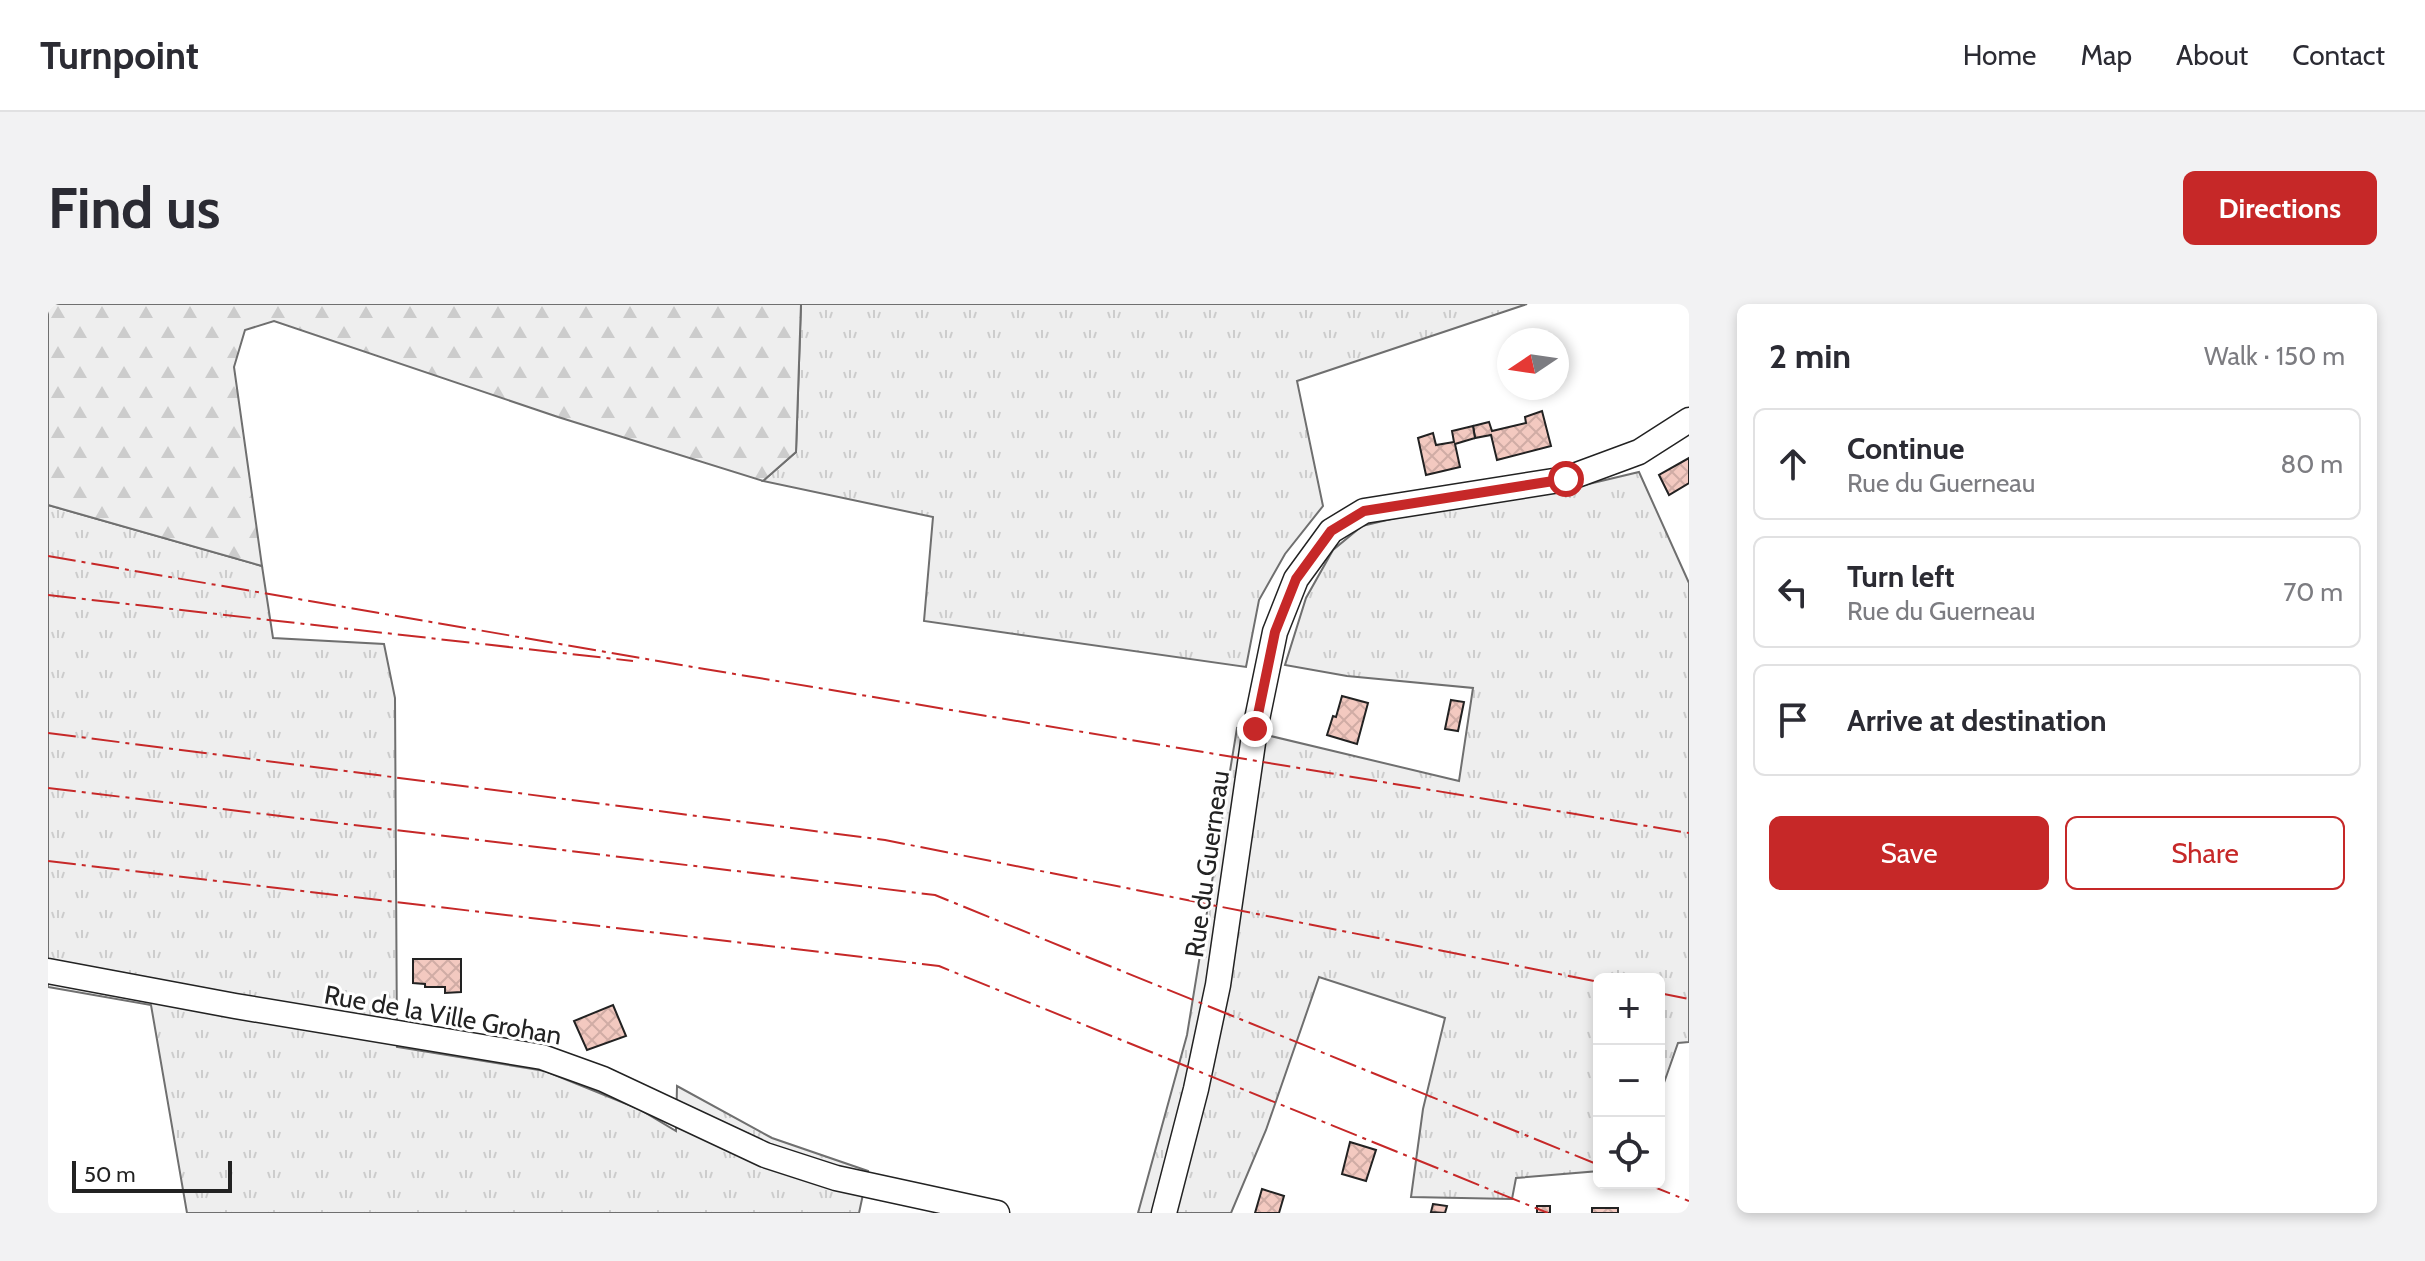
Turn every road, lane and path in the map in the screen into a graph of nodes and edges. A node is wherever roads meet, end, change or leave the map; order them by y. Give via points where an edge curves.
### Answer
1 (1689, 420) edge
2 (48, 971) edge
3 (997, 1213) edge
4 (1164, 1213) edge

1 - 4 street, Rue du Guerneau via 1639,452 1566,479 1364,511 1331,531 1296,579 1275,632 1255,729 1218,985
2 - 3 street, Rue de la Ville Grohan via 542,1057 603,1079 765,1155 836,1178

